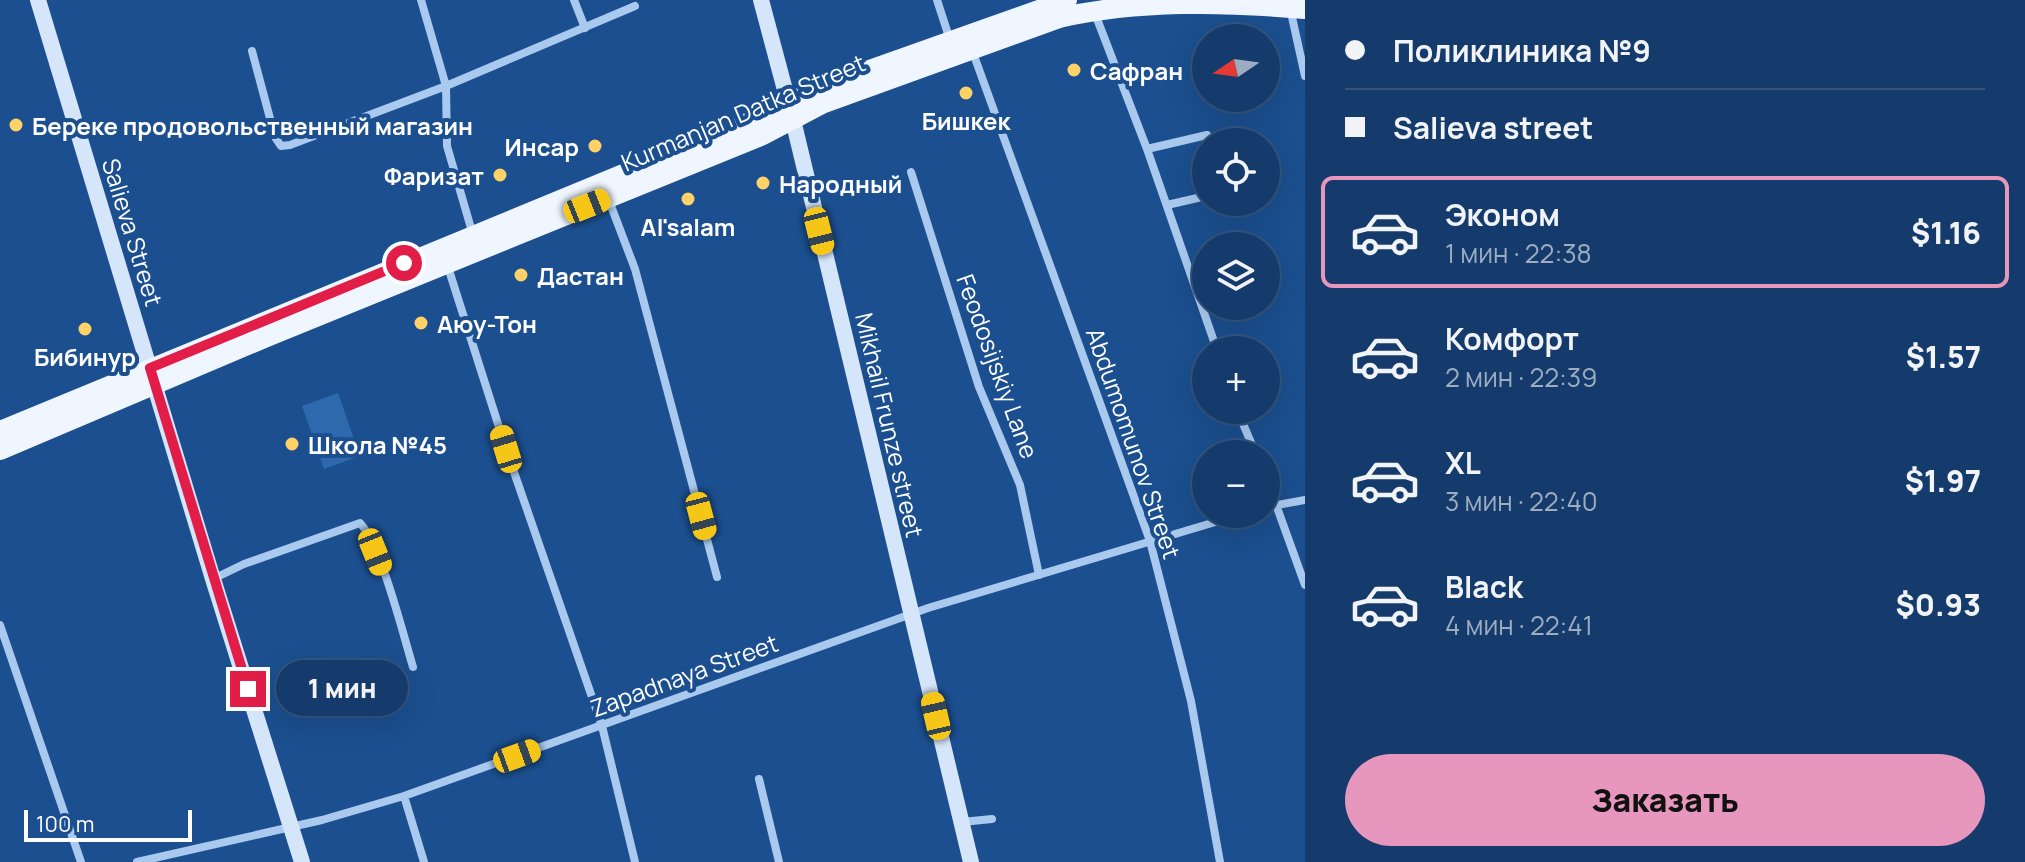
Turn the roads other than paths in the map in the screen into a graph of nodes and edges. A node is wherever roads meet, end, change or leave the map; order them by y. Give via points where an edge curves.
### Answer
1 (38, 0) edge
2 (421, 0) edge
3 (574, 0) edge
4 (761, 0) edge
5 (937, 0) edge
6 (1067, 0) edge
7 (635, 6) dead end
8 (1297, 8) edge
9 (1093, 10) junction
10 (585, 28) junction
11 (950, 40) junction
12 (971, 49) junction
13 (252, 51) dead end
14 (1305, 76) edge
15 (446, 86) junction
16 (790, 111) junction
17 (1192, 138) edge
18 (1147, 149) junction
19 (911, 172) dead end
20 (608, 197) junction
21 (1192, 199) edge
22 (1167, 205) junction
23 (473, 235) junction
24 (446, 264) junction
25 (1212, 336) edge
26 (152, 376) junction
27 (0, 431) edge
28 (0, 450) edge
29 (1305, 500) edge
30 (1280, 504) edge
31 (1280, 513) edge
32 (1194, 528) edge
33 (1150, 541) junction
34 (1039, 575) junction
35 (717, 577) dead end
36 (213, 579) junction
37 (1305, 585) edge
38 (911, 614) junction
39 (0, 625) edge
40 (413, 667) dead end
41 (602, 726) junction
42 (759, 779) dead end
43 (404, 796) junction
44 (992, 819) dead end
45 (962, 822) junction
46 (291, 827) junction
47 (81, 862) edge
48 (137, 862) edge
49 (302, 862) edge
50 (424, 862) edge
51 (635, 862) edge
52 (779, 862) edge
53 (971, 862) edge
54 (1220, 862) edge

1 - 26 main road, Salieva Street
2 - 15 street
3 - 10 street
4 - 16 main road, Mikhail Frunze street
5 - 11 street
6 - 11 main road
7 - 10 street
8 - 9 main road, Kurmanjan Datka Street via 1184,4
8 - 14 street
9 - 12 main road, Kurmanjan Datka Street
9 - 18 street
10 - 15 street
11 - 16 main road via 819,88
12 - 16 main road, Kurmanjan Datka Street
12 - 33 street, Abdumomunov Street
13 - 15 street via 281,146
15 - 23 street via 447,146
16 - 20 main road, Kurmanjan Datka Street via 763,135
16 - 23 main road via 757,119
16 - 38 main road, Mikhail Frunze street
17 - 18 street
18 - 22 street
19 - 34 street, Feodosijskiy Lane via 979,387 1020,485
20 - 24 main road, Kurmanjan Datka Street
20 - 35 street via 635,269
21 - 22 street
22 - 25 street
23 - 26 main road
24 - 26 main road, Kurmanjan Datka Street
24 - 41 street
26 - 27 main road
26 - 28 main road, Kurmanjan Datka Street
26 - 36 main road, Salieva Street
29 - 30 street
31 - 37 street
32 - 33 street, Zapadnaya Street
33 - 34 street, Zapadnaya Street
33 - 54 street, Abdumomunov Street via 1191,701
34 - 38 street, Zapadnaya Street
36 - 40 street via 360,523 384,575
36 - 46 main road
38 - 41 street, Zapadnaya Street
38 - 45 main road, Mikhail Frunze street
39 - 47 street
41 - 43 street, Zapadnaya Street
41 - 51 street
42 - 52 street
43 - 46 street, Zapadnaya Street
43 - 50 street
44 - 45 street
45 - 53 main road, Mikhail Frunze street
46 - 48 street, Zapadnaya Street
46 - 49 main road

